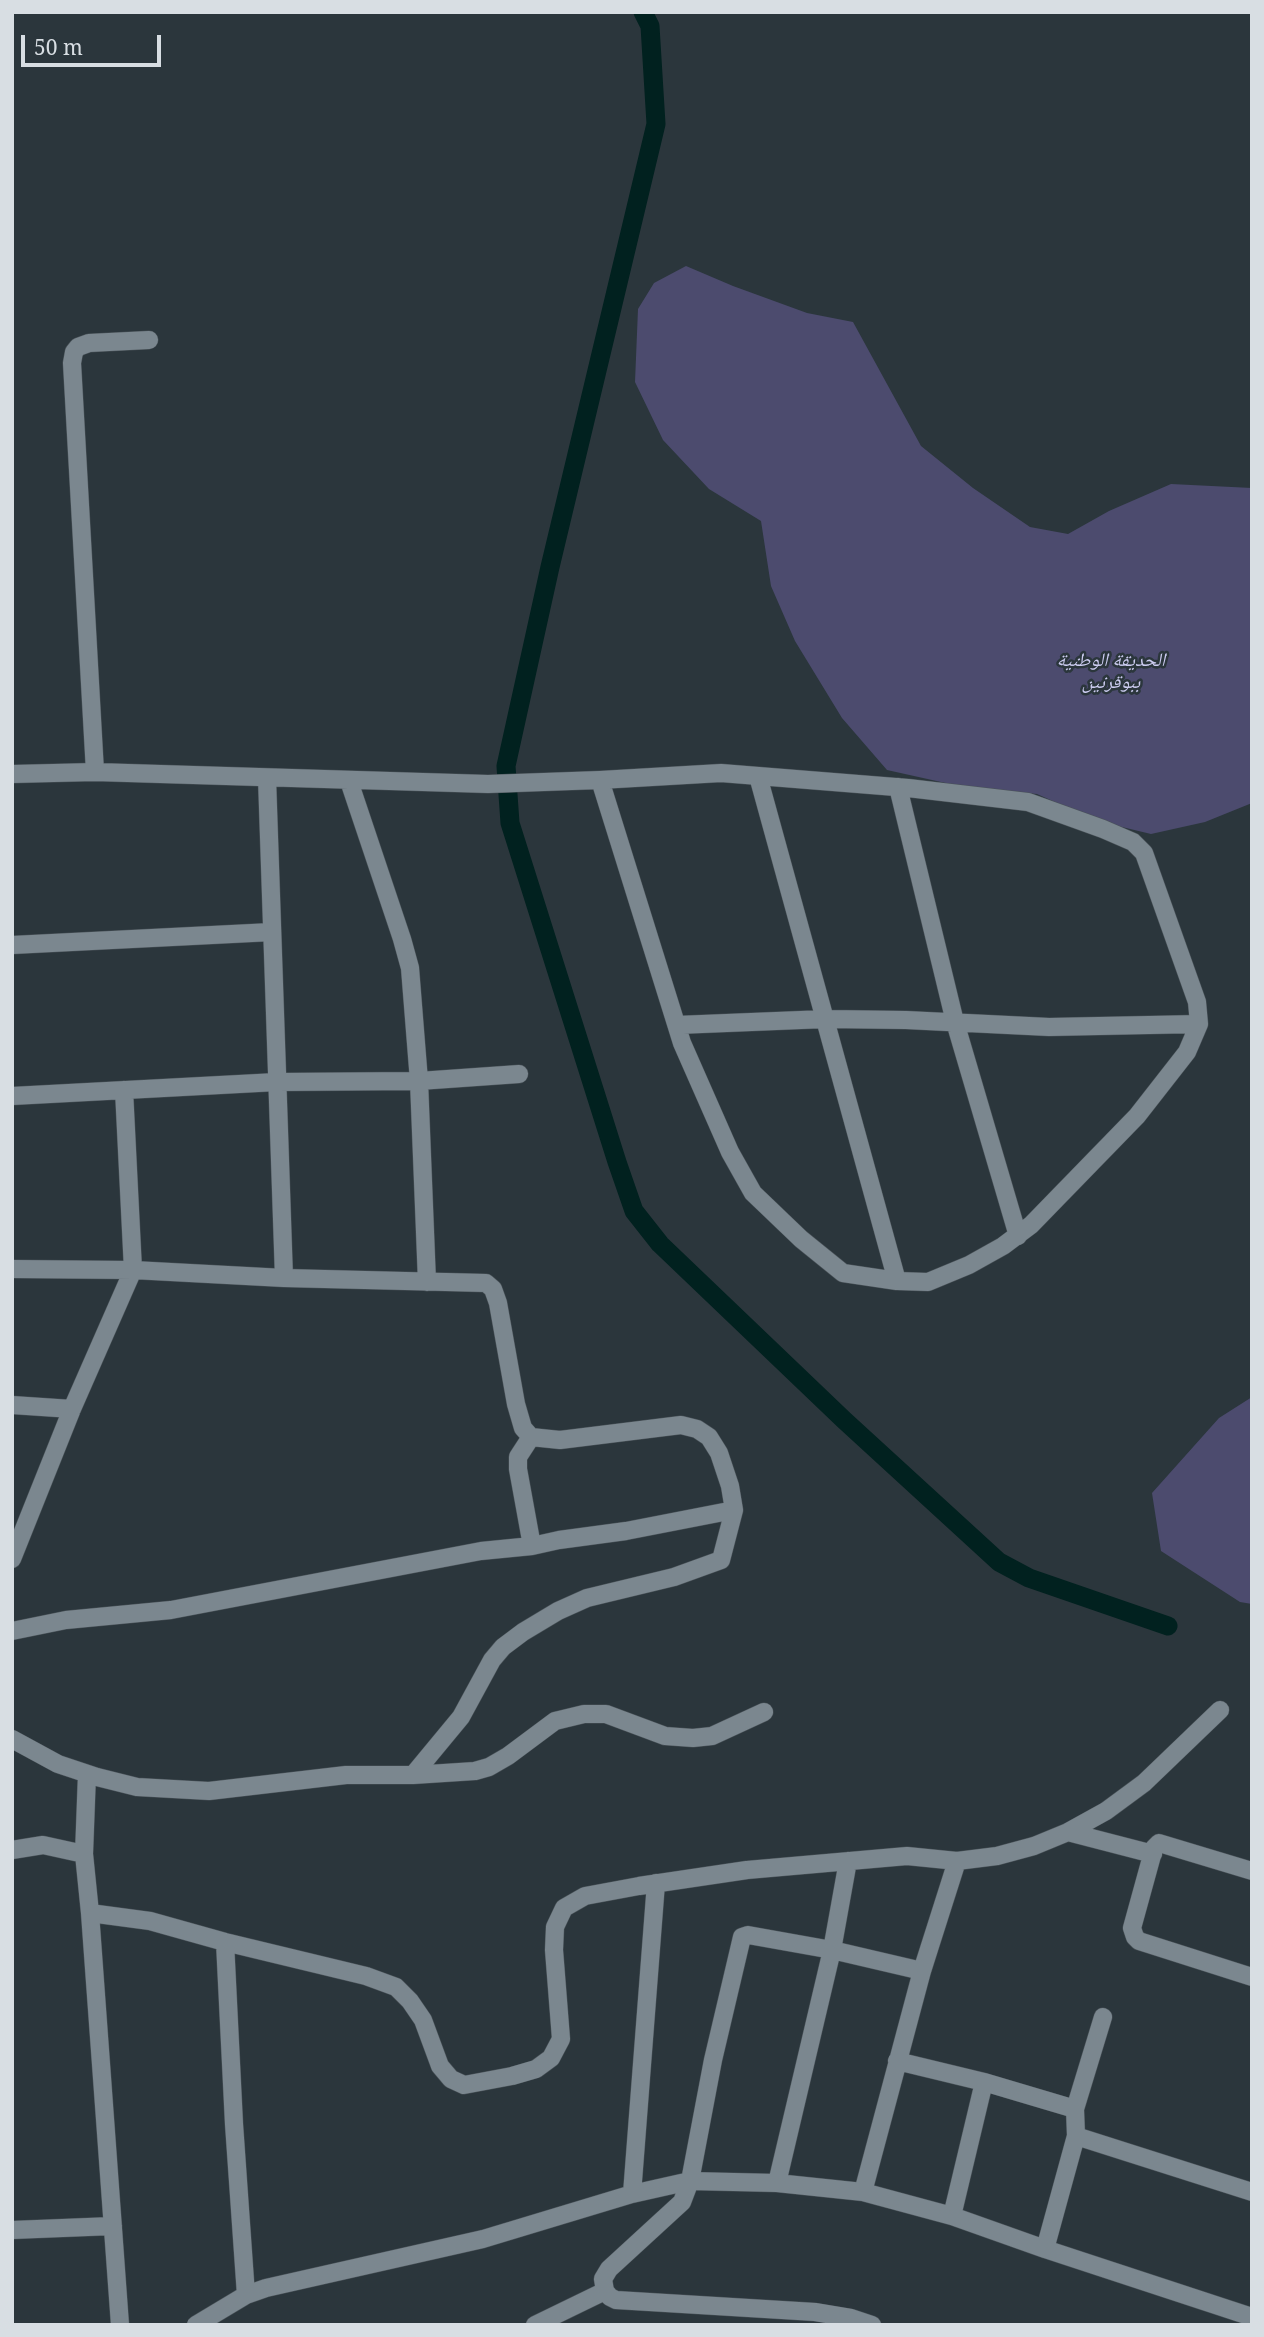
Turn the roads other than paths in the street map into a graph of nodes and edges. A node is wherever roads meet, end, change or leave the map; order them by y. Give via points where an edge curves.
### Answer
1 (149, 340) dead end
2 (95, 772) junction
3 (12, 774) edge
4 (758, 776) junction
5 (267, 778) junction
6 (600, 780) junction
7 (349, 781) junction
8 (898, 787) junction
9 (272, 932) junction
10 (12, 945) edge
11 (827, 1019) junction
12 (956, 1022) junction
13 (1199, 1024) junction
14 (677, 1026) junction
15 (519, 1074) dead end
16 (419, 1081) junction
17 (277, 1082) junction
18 (124, 1090) junction
19 (12, 1096) edge
20 (1018, 1236) junction
21 (12, 1269) edge
22 (133, 1270) junction
23 (284, 1278) junction
24 (897, 1281) junction
25 (427, 1282) junction
26 (12, 1405) edge
27 (72, 1409) junction
28 (531, 1437) junction
29 (734, 1510) junction
30 (532, 1546) junction
31 (12, 1559) edge
32 (12, 1631) edge
33 (1220, 1710) dead end
34 (764, 1712) dead end
35 (12, 1740) edge
36 (87, 1774) junction
37 (413, 1776) junction
38 (1068, 1832) junction
39 (12, 1850) edge
40 (84, 1854) junction
41 (1153, 1854) junction
42 (848, 1861) junction
43 (957, 1861) junction
44 (1252, 1871) edge
45 (656, 1883) junction
46 (90, 1913) junction
47 (225, 1942) junction
48 (832, 1950) junction
49 (922, 1971) junction
50 (1252, 1977) edge
51 (1103, 2017) dead end
52 (897, 2061) junction
53 (984, 2082) junction
54 (1075, 2109) junction
55 (1076, 2136) junction
56 (690, 2181) junction
57 (777, 2183) junction
58 (863, 2192) junction
59 (1252, 2192) edge
60 (632, 2194) junction
61 (952, 2216) junction
62 (113, 2225) junction
63 (12, 2231) edge
64 (1045, 2249) junction
65 (605, 2291) junction
66 (246, 2295) junction
67 (1252, 2317) edge
68 (121, 2325) edge
69 (196, 2325) edge
70 (535, 2325) edge
71 (872, 2325) edge

1 - 2 street via 89,343 78,347 72,363
2 - 3 street
2 - 5 street
4 - 6 street via 721,773
4 - 8 street
4 - 11 street
5 - 7 street
5 - 9 street
6 - 7 street via 488,784
6 - 14 street
7 - 16 street via 410,968
8 - 12 street
8 - 13 street via 1028,803 1133,842 1151,869 1197,1002
9 - 10 street
9 - 17 street
11 - 12 street
11 - 14 street
11 - 24 street
12 - 13 street via 1049,1027
12 - 20 street
13 - 20 street via 1187,1052 1137,1116
14 - 24 street via 730,1152 753,1193 843,1273
15 - 16 street
16 - 17 street
16 - 25 street
17 - 18 street
17 - 23 street
18 - 19 street
18 - 22 street
20 - 24 street via 969,1265 928,1282
21 - 22 street
22 - 23 street
22 - 27 street
23 - 25 street
25 - 28 street via 486,1283 493,1289 516,1404 523,1428
26 - 27 street
27 - 31 street
28 - 29 street via 560,1440 681,1425 697,1429 719,1453
28 - 30 street via 519,1457 518,1469
29 - 30 street
29 - 37 street via 718,1563 587,1598 539,1621 503,1647 461,1717
30 - 32 street via 481,1551 171,1610 65,1620
33 - 38 street via 1144,1783
34 - 37 street via 712,1736 693,1738 665,1736 606,1714 576,1715 555,1721 489,1767
35 - 36 street
36 - 37 street via 137,1787 209,1791 346,1775
36 - 40 street
38 - 41 street
38 - 43 street via 997,1856
39 - 40 street via 43,1846
40 - 46 street
41 - 44 street via 1156,1844 1163,1843
41 - 50 street via 1132,1928 1135,1937
42 - 43 street via 907,1856
42 - 45 street
42 - 48 street
43 - 49 street
45 - 47 street via 585,1896 564,1908 555,1927 554,1950 561,2039 551,2058 536,2069 464,2085 440,2066 423,2020 396,1987
45 - 60 street
46 - 47 street via 150,1921
46 - 62 street
47 - 66 street
48 - 49 street
48 - 56 street via 748,1935 740,1940
48 - 57 street
49 - 52 street
51 - 54 street
52 - 53 street
52 - 58 street
53 - 54 street
53 - 61 street
54 - 55 street
55 - 59 street
55 - 64 street
56 - 57 street
56 - 60 street
56 - 65 street via 682,2202 609,2269 603,2279
57 - 58 street
58 - 61 street
60 - 66 street via 483,2239
61 - 64 street
62 - 63 street
62 - 68 street
64 - 67 street
65 - 70 street
65 - 71 street via 616,2300 815,2312
66 - 69 street

